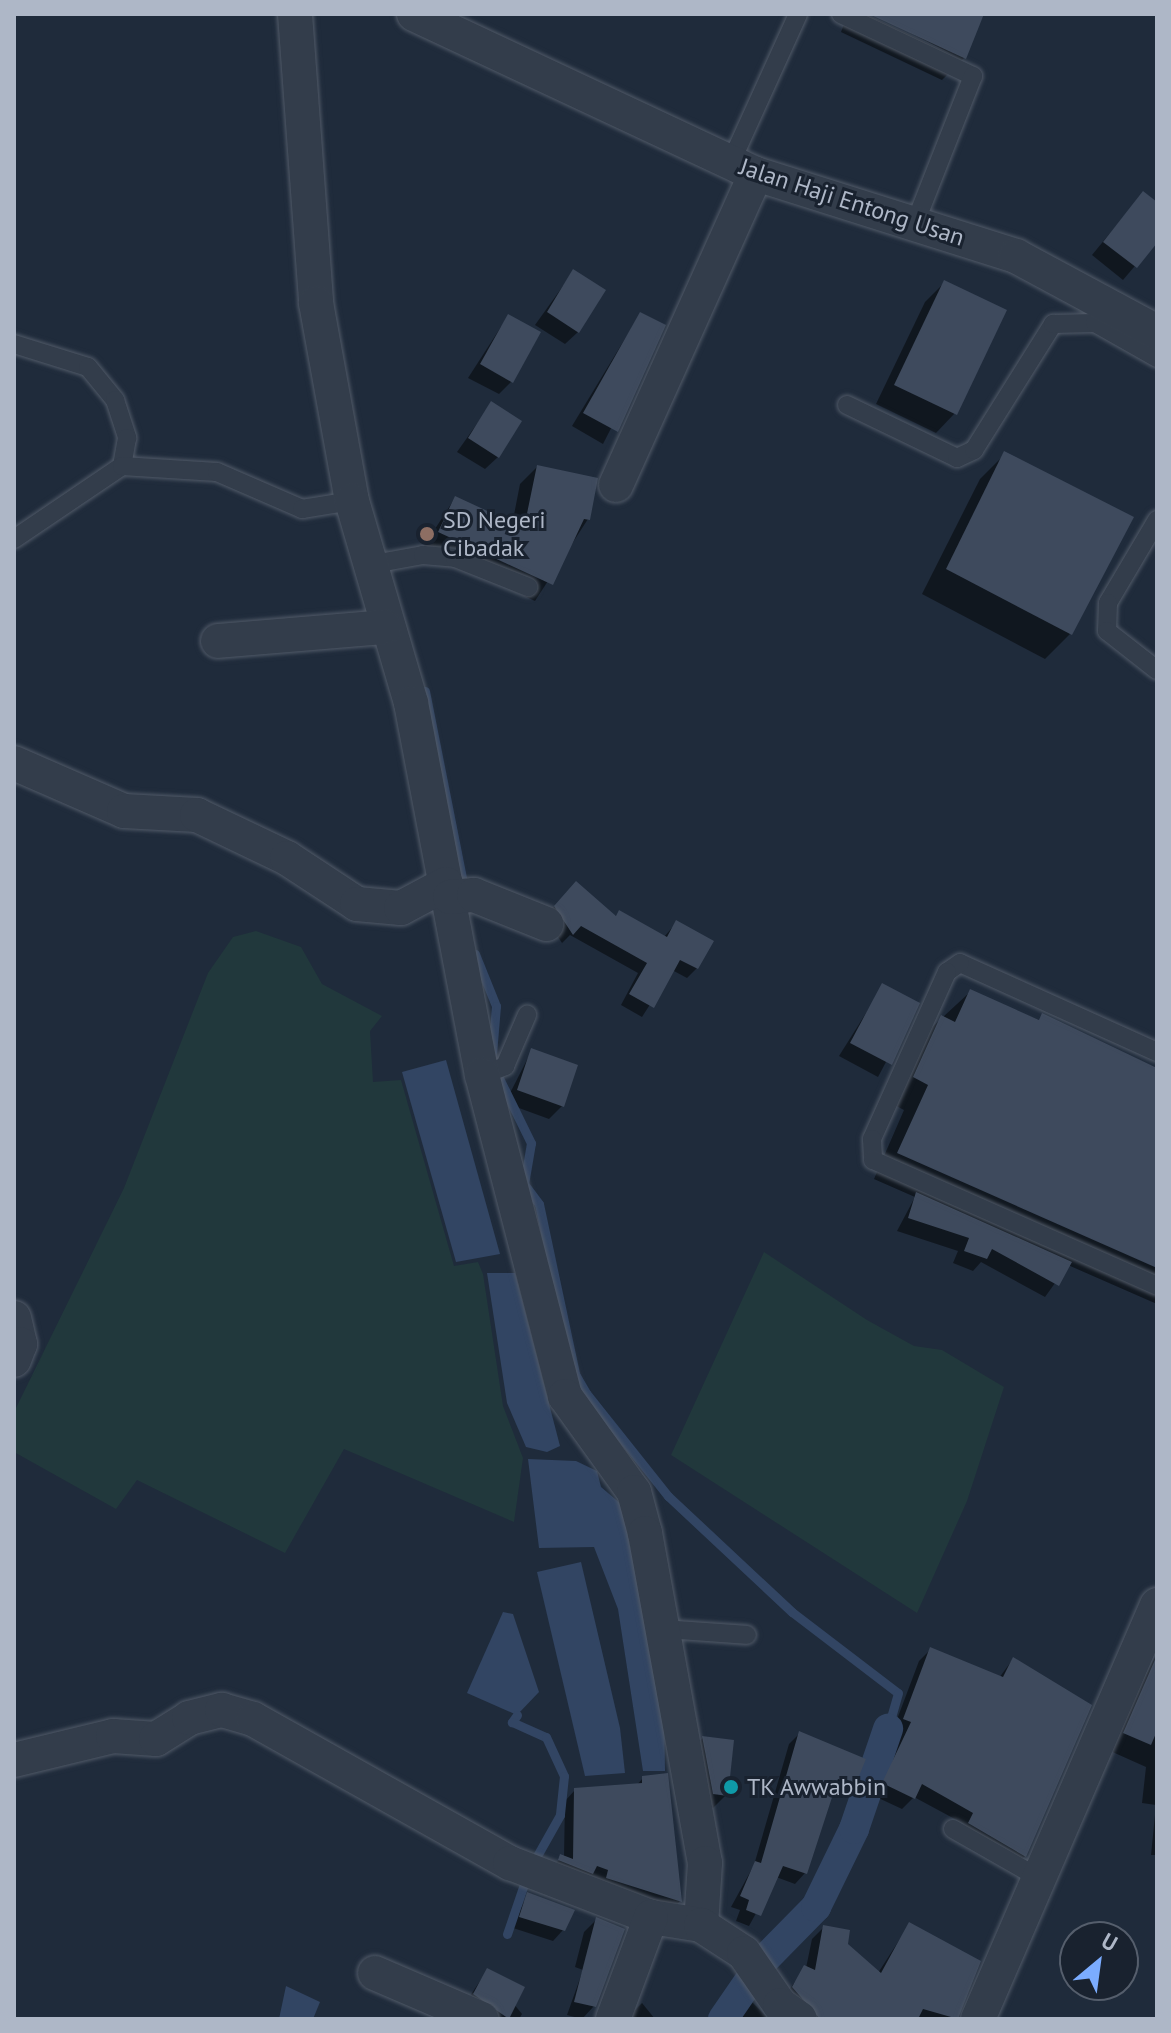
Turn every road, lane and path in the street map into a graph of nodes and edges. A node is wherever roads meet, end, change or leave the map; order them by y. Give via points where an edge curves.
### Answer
1 (295, 14) edge
2 (414, 14) edge
3 (798, 14) edge
4 (841, 14) edge
5 (744, 168) junction
6 (915, 223) junction
7 (1157, 332) edge
8 (14, 344) edge
9 (1157, 358) edge
10 (847, 405) dead end
11 (122, 466) junction
12 (616, 485) dead end
13 (352, 501) junction
14 (1157, 520) edge
15 (14, 539) edge
16 (368, 565) junction
17 (528, 587) dead end
18 (384, 627) junction
19 (218, 641) dead end
20 (1157, 670) edge
21 (14, 763) edge
22 (457, 893) junction
23 (546, 924) dead end
24 (527, 1015) dead end
25 (1157, 1052) edge
26 (493, 1071) junction
27 (1157, 1286) edge
28 (14, 1318) edge
29 (14, 1360) edge
30 (1157, 1605) edge
31 (664, 1629) junction
32 (747, 1635) dead end
33 (14, 1760) edge
34 (953, 1829) dead end
35 (1039, 1878) junction
36 (651, 1917) junction
37 (701, 1925) junction
38 (375, 1973) dead end
39 (482, 2019) edge
40 (613, 2019) edge
41 (800, 2019) edge
42 (978, 2019) edge

1 - 13 street via 316,303
2 - 5 street, Jalan Haji Entong Usan
3 - 5 lane
4 - 6 lane via 973,76
5 - 6 street, Jalan Haji Entong Usan
5 - 12 street
6 - 7 street, Jalan Haji Entong Usan via 1016,256
8 - 11 lane via 68,359 100,380 122,416
9 - 10 lane via 1095,323 1053,324 974,450 957,458
11 - 13 lane via 217,472 302,509
11 - 15 lane
13 - 16 street
14 - 20 lane via 1108,603 1107,631
16 - 17 lane via 423,555 455,558
16 - 18 street
18 - 19 street
18 - 22 street via 411,703
21 - 22 street via 124,811 197,815 287,858 357,904 401,908
22 - 23 street
22 - 26 street
24 - 26 lane
25 - 27 lane via 960,963 947,972 872,1139 873,1160
26 - 31 street via 565,1396 634,1492
28 - 29 street via 20,1344
30 - 35 street
31 - 32 lane
31 - 37 street via 705,1863
33 - 36 street via 113,1736 156,1739 189,1718 222,1710 253,1719 510,1863
34 - 35 lane
35 - 42 street
36 - 37 street
36 - 40 street
37 - 41 street via 752,1963
38 - 39 street

